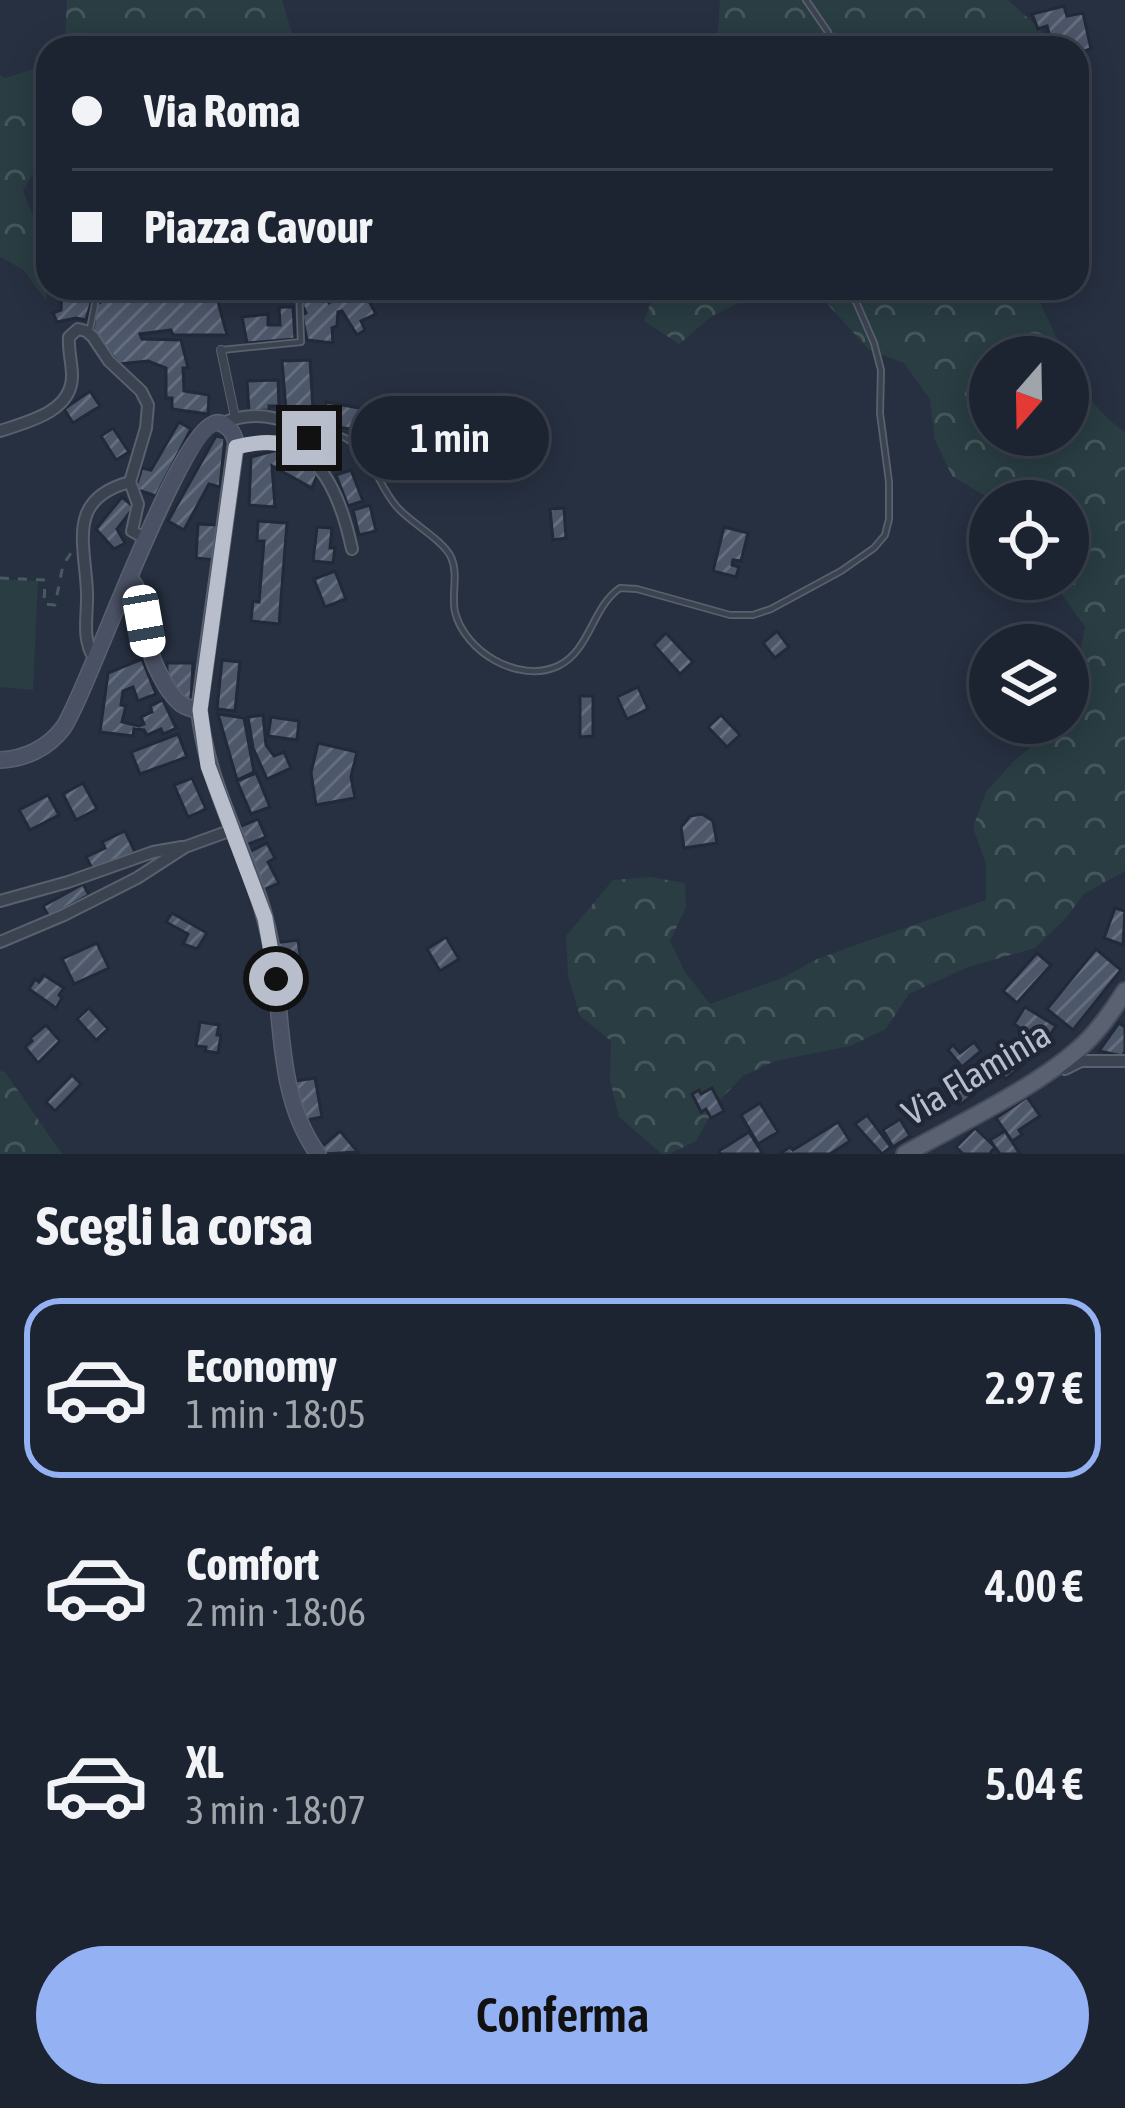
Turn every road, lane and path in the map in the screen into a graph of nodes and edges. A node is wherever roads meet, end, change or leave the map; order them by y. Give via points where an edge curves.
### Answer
1 (806, 0) edge
2 (829, 36) edge
3 (96, 300) edge
4 (299, 300) edge
5 (855, 300) edge
6 (89, 332) junction
7 (221, 350) joint
8 (229, 420) junction
9 (294, 428) junction
10 (0, 431) edge
11 (236, 447) junction
12 (310, 460) junction
13 (130, 482) junction
14 (81, 536) junction
15 (146, 539) junction
16 (352, 549) dead end
17 (0, 578) edge
18 (128, 578) junction
19 (94, 658) junction
20 (200, 710) junction
21 (0, 760) edge
22 (232, 830) junction
23 (185, 847) junction
24 (0, 901) edge
25 (0, 942) edge
26 (1125, 992) edge
27 (1125, 1061) edge
28 (1036, 1079) junction
29 (318, 1154) edge
30 (905, 1154) edge

1 - 2 lane
3 - 6 lane
4 - 7 lane via 301,342
5 - 9 lane via 880,370 890,500 880,542 753,616 620,588 576,652 554,668 519,670 475,646 457,620 447,551 400,511 354,444
6 - 10 street via 69,337 72,381 64,399
6 - 13 street via 148,405
7 - 8 street
8 - 9 street via 265,416
8 - 11 main road
8 - 15 main road via 206,426 187,453
9 - 12 street via 313,444
11 - 12 street via 274,442
11 - 20 main road
12 - 16 street via 332,487
13 - 14 street via 101,494
13 - 15 street via 137,504 132,531
14 - 17 path via 63,565 55,605 44,604 45,580
14 - 19 street via 86,640
15 - 18 main road
18 - 19 main road
18 - 20 main road via 139,590 159,675 180,704
19 - 21 main road via 57,735 22,757
20 - 22 main road via 208,766
22 - 23 street
22 - 29 main road via 268,929 293,1102
23 - 24 street
23 - 25 street
26 - 28 main road, Via Flaminia via 1088,1041
27 - 28 street via 1081,1060
28 - 30 main road, Via Flaminia

